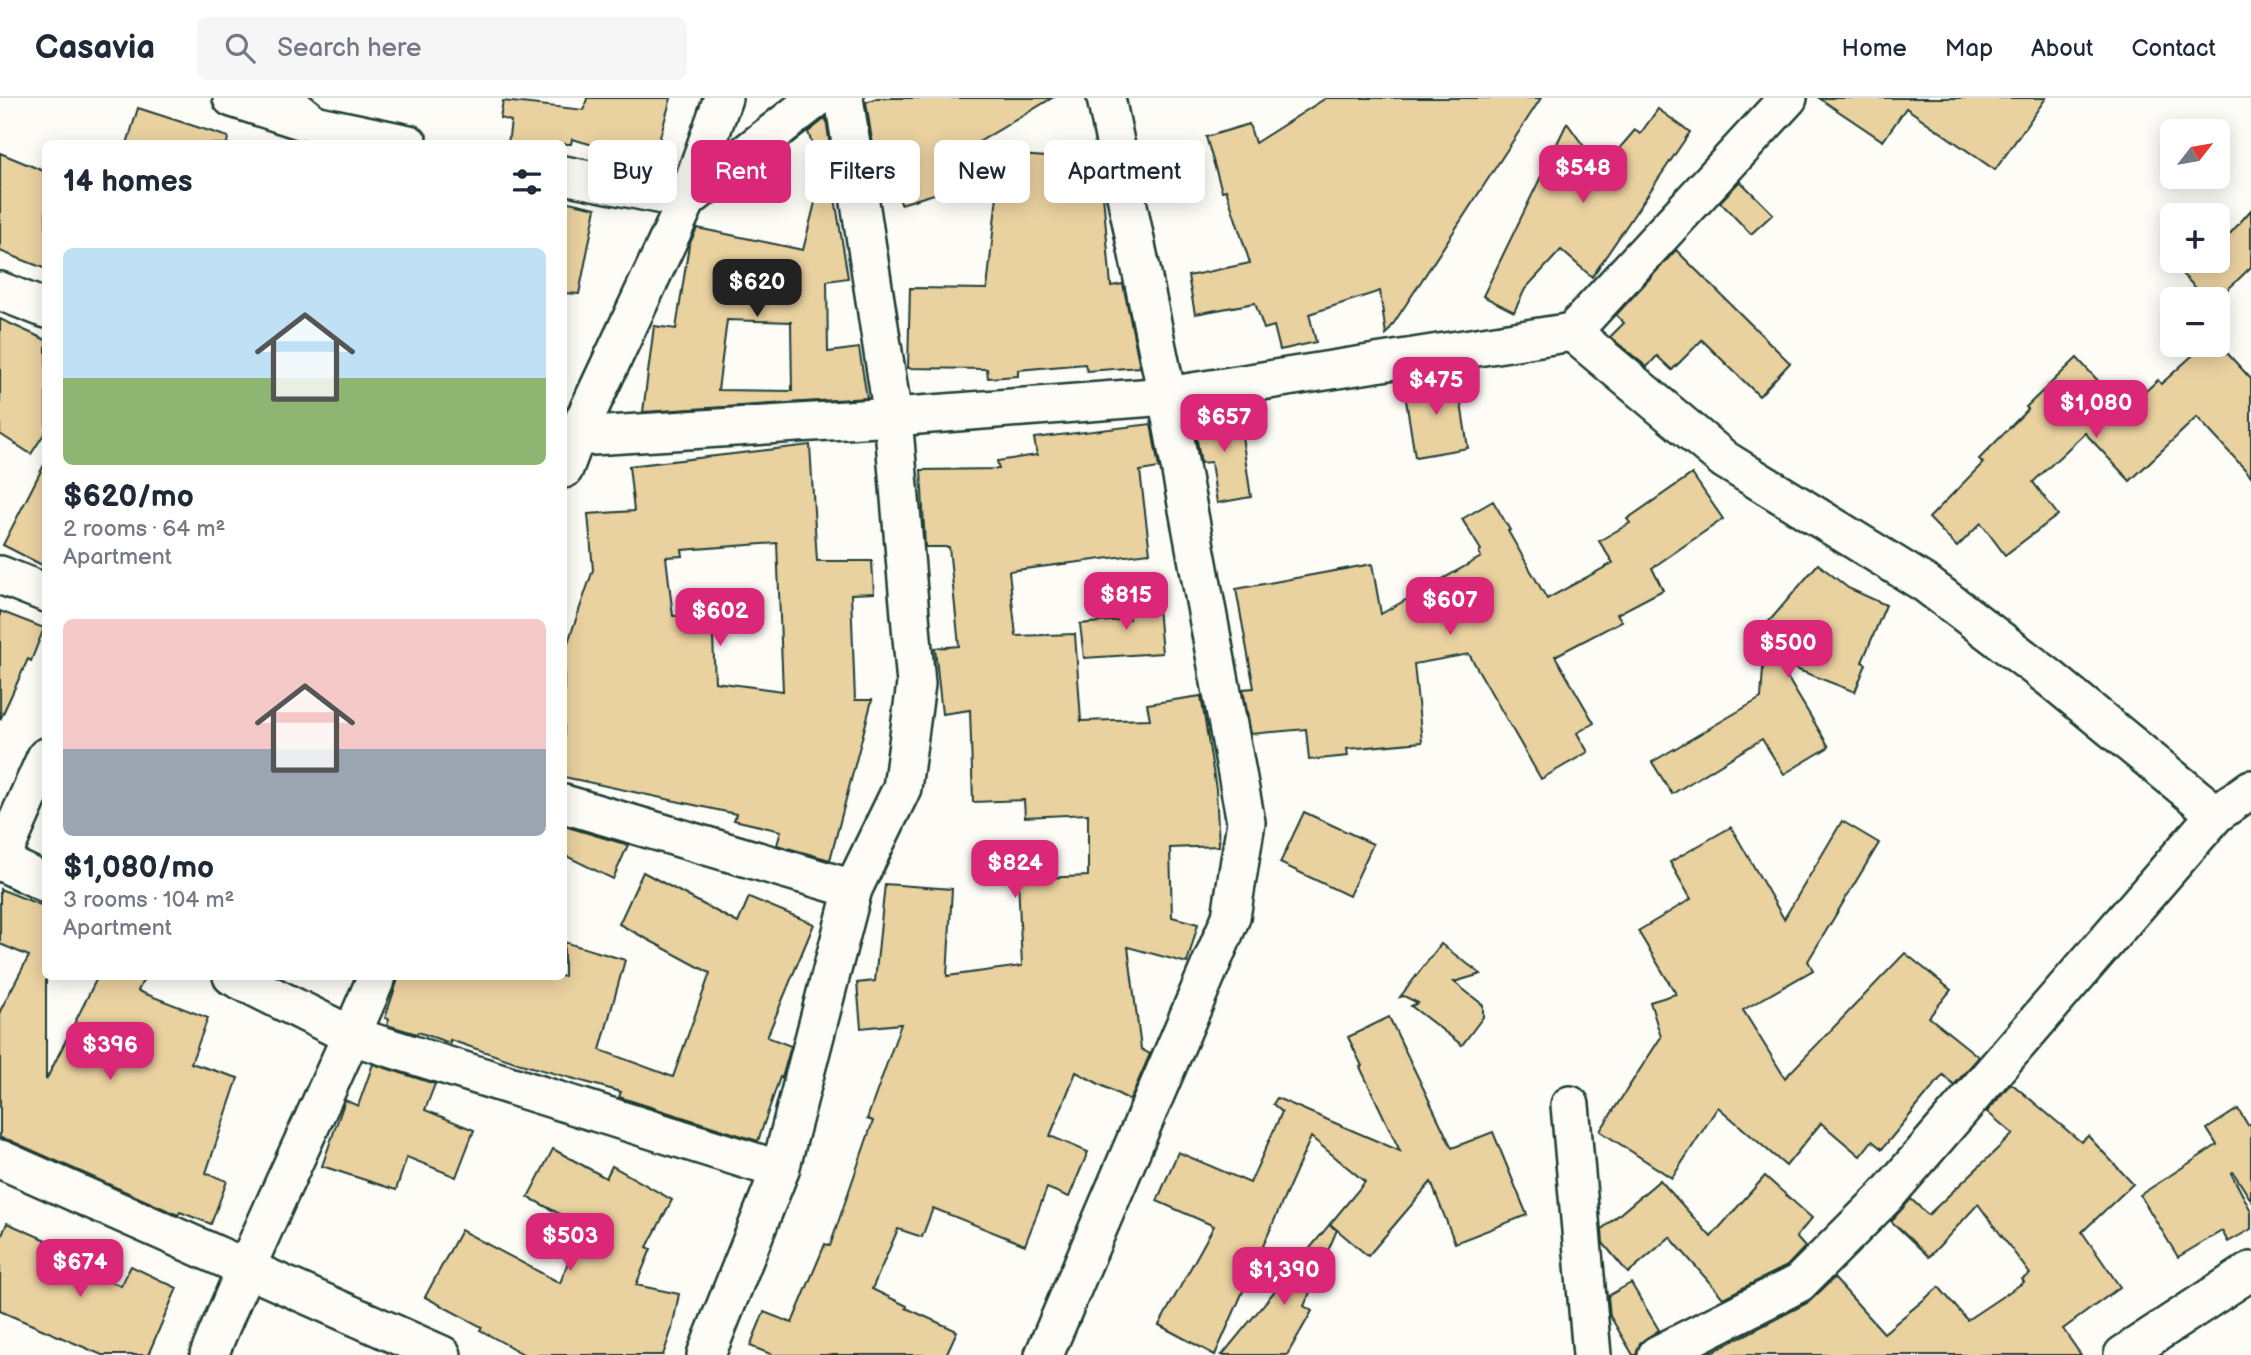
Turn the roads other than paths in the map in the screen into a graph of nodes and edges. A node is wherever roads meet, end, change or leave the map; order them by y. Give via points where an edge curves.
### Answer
1 (232, 98) edge
2 (281, 98) edge
3 (723, 98) edge
4 (817, 98) edge
5 (844, 98) edge
6 (1106, 98) edge
7 (1788, 98) edge
8 (310, 134) edge
9 (369, 140) edge
10 (567, 176) edge
11 (687, 200) junction
12 (0, 291) edge
13 (42, 307) edge
14 (1572, 332) junction
15 (1167, 396) junction
16 (893, 417) junction
17 (570, 453) edge
18 (0, 575) edge
19 (42, 591) edge
20 (42, 767) edge
21 (2251, 789) edge
22 (567, 805) edge
23 (2216, 814) junction
24 (42, 881) edge
25 (853, 889) junction
26 (240, 980) edge
27 (375, 980) edge
28 (352, 1036) junction
29 (1570, 1105) dead end
30 (0, 1159) edge
31 (780, 1170) junction
32 (244, 1269) junction
33 (2251, 1271) edge
34 (209, 1355) edge
35 (442, 1355) edge
36 (706, 1355) edge
37 (1045, 1355) edge
38 (1592, 1355) edge
39 (1657, 1355) edge
40 (2123, 1355) edge

1 - 8 street
2 - 8 street
3 - 11 street
4 - 11 street
5 - 16 street
6 - 15 street
7 - 14 street
8 - 9 street
10 - 11 street
11 - 17 street
12 - 13 street
14 - 15 street
14 - 23 street via 1726,460 1926,584
15 - 16 street
15 - 37 street via 1246,822 1231,917
16 - 17 street
16 - 25 street via 916,684 902,788
18 - 19 street
20 - 24 street via 0,861
21 - 23 street
22 - 25 street
23 - 39 street via 1886,1196 1799,1283
25 - 31 street
26 - 28 street
27 - 28 street
28 - 31 street
28 - 32 street
29 - 38 street
30 - 32 street
31 - 36 street
32 - 34 street
32 - 35 street
33 - 40 street

